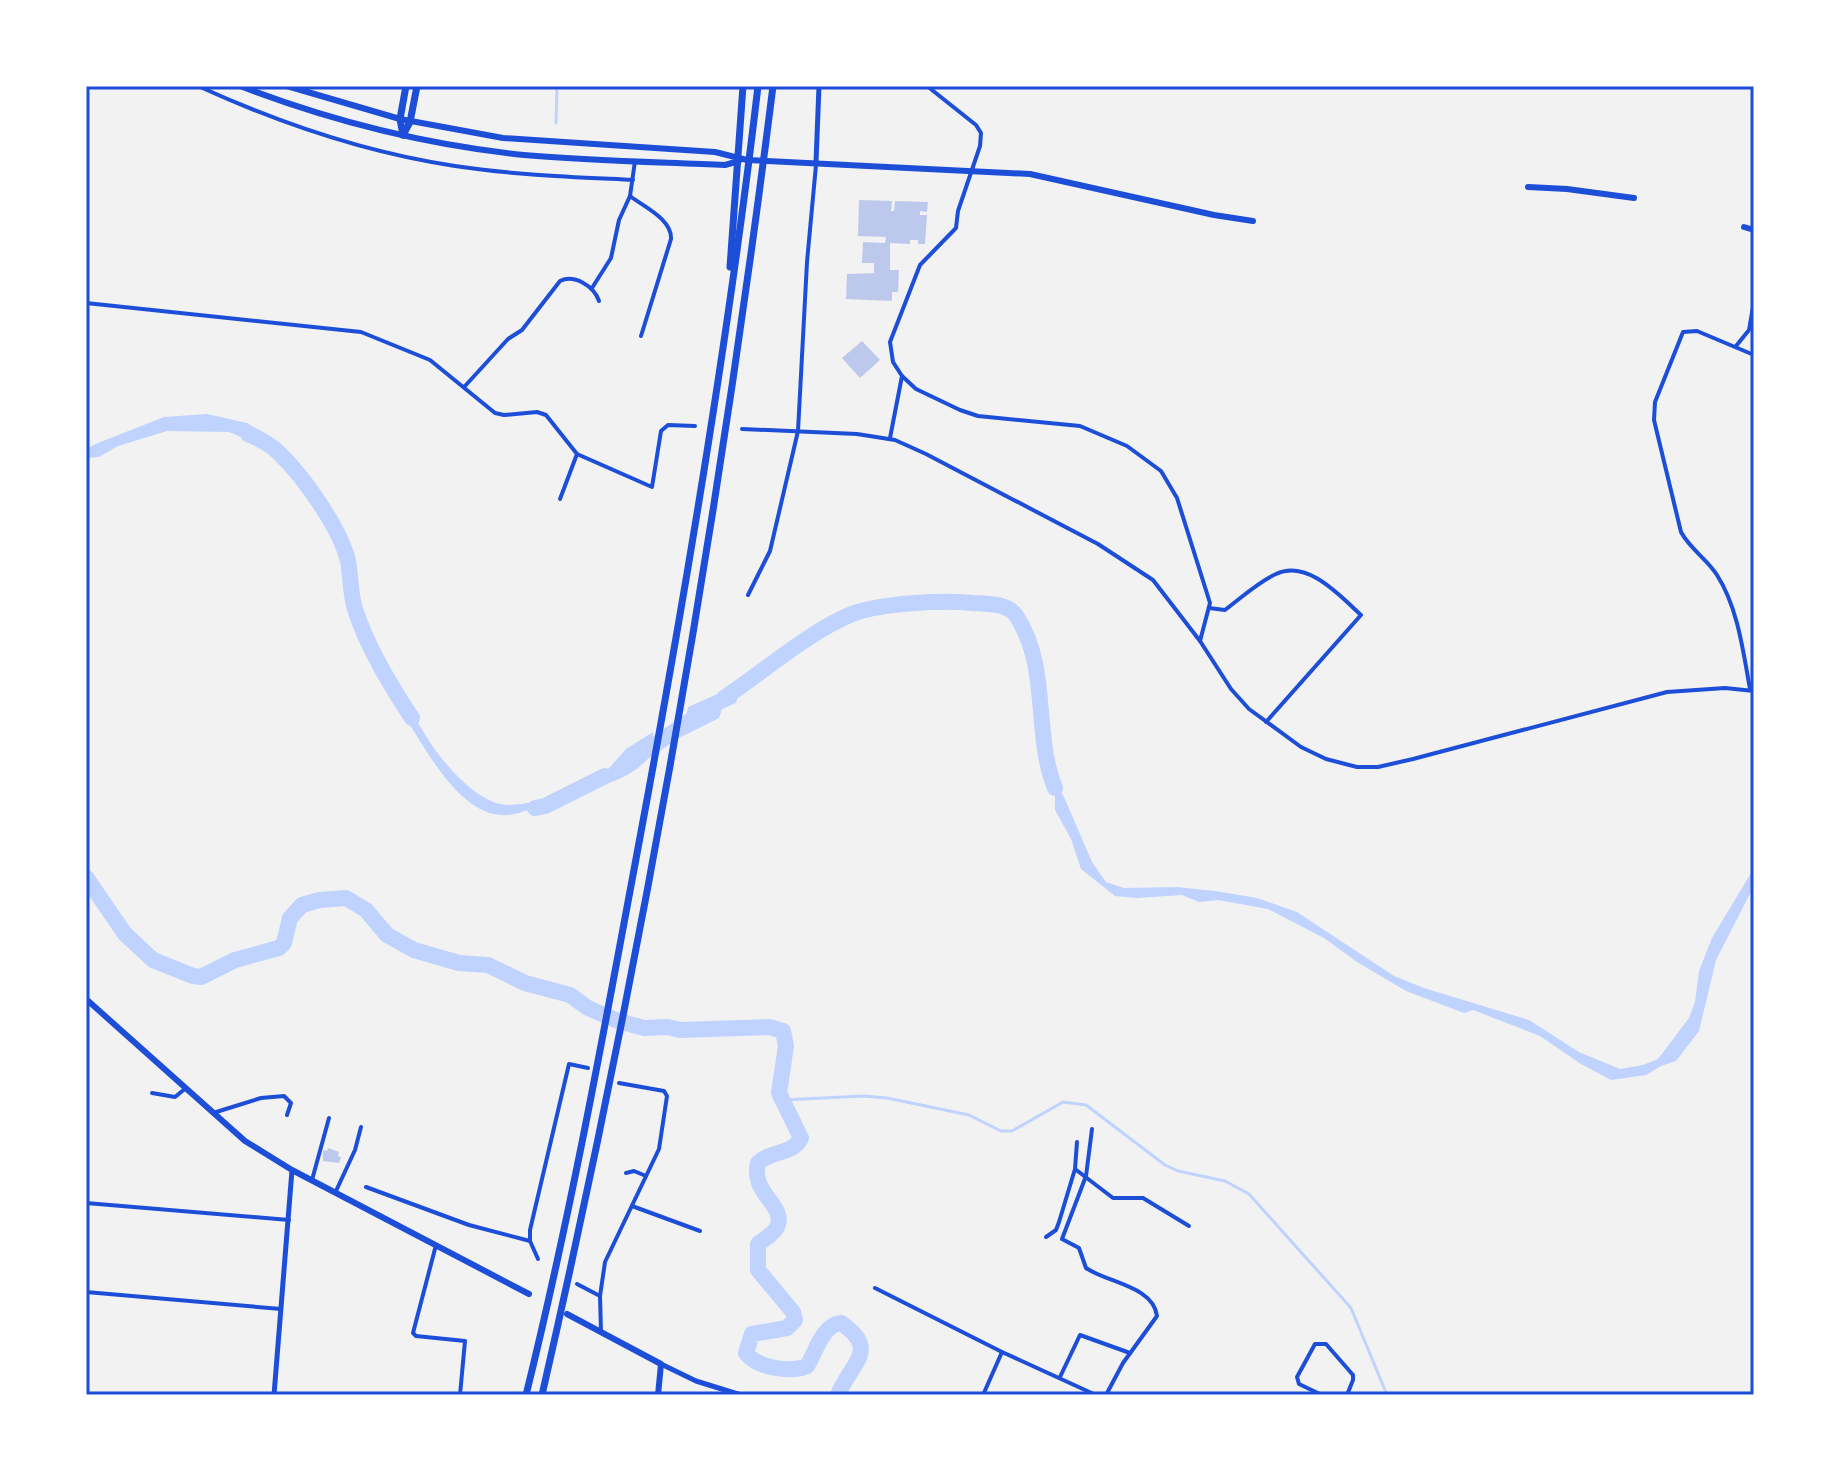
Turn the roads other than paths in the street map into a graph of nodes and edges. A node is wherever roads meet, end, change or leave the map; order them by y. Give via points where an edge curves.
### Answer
1 (198, 86) edge
2 (240, 86) edge
3 (287, 86) edge
4 (406, 86) edge
5 (417, 86) edge
6 (743, 86) edge
7 (758, 86) edge
8 (773, 86) edge
9 (819, 86) edge
10 (927, 86) edge
11 (304, 89) edge
12 (400, 119) junction
13 (410, 122) junction
14 (403, 135) junction
15 (747, 160) junction
16 (635, 161) junction
17 (816, 162) junction
18 (972, 171) junction
19 (633, 180) junction
20 (1528, 187) dead end
21 (630, 196) junction
22 (1634, 198) dead end
23 (1253, 221) dead end
24 (1744, 227) dead end
25 (1754, 230) edge
26 (592, 288) junction
27 (599, 301) dead end
28 (1754, 301) edge
29 (86, 303) edge
30 (726, 321) junction
31 (641, 336) dead end
32 (1736, 347) junction
33 (1754, 355) edge
34 (902, 376) junction
35 (465, 386) junction
36 (695, 426) dead end
37 (742, 429) dead end
38 (798, 431) junction
39 (890, 438) junction
40 (577, 454) junction
41 (560, 499) dead end
42 (748, 595) dead end
43 (1209, 608) junction
44 (1200, 641) junction
45 (1752, 691) edge
46 (1266, 722) junction
47 (86, 984) edge
48 (86, 996) edge
49 (588, 1068) dead end
50 (619, 1083) dead end
51 (186, 1088) junction
52 (152, 1093) dead end
53 (213, 1113) junction
54 (287, 1115) dead end
55 (329, 1118) dead end
56 (361, 1127) dead end
57 (1092, 1129) dead end
58 (1077, 1142) dead end
59 (1075, 1169) junction
60 (292, 1170) junction
61 (626, 1173) dead end
62 (646, 1176) junction
63 (1086, 1176) junction
64 (312, 1180) junction
65 (366, 1187) dead end
66 (335, 1192) junction
67 (86, 1203) edge
68 (632, 1206) junction
69 (289, 1220) junction
70 (1189, 1226) dead end
71 (700, 1231) dead end
72 (1046, 1237) dead end
73 (530, 1241) junction
74 (436, 1245) junction
75 (538, 1259) dead end
76 (577, 1284) dead end
77 (875, 1288) dead end
78 (86, 1292) edge
79 (529, 1294) dead end
80 (600, 1296) junction
81 (281, 1309) junction
82 (567, 1314) dead end
83 (601, 1332) junction
84 (1002, 1352) junction
85 (1130, 1353) junction
86 (661, 1364) junction
87 (1060, 1377) junction
88 (274, 1395) edge
89 (460, 1395) edge
90 (526, 1395) edge
91 (542, 1395) edge
92 (658, 1395) edge
93 (741, 1395) edge
94 (983, 1395) edge
95 (1096, 1395) edge
96 (1106, 1395) edge
97 (1322, 1395) edge
98 (1347, 1395) edge

1 - 19 street via 317,132 453,166
2 - 14 main road via 294,107
3 - 11 main road
4 - 12 highway
5 - 13 highway
6 - 30 highway
7 - 30 highway
8 - 91 highway via 657,834 608,1094
9 - 17 street
10 - 18 street via 981,133
11 - 12 main road
12 - 13 main road
12 - 14 highway
13 - 14 highway
13 - 15 main road via 503,138 715,152
14 - 16 main road via 523,155
15 - 16 main road via 725,165
15 - 17 main road
16 - 19 street
17 - 18 main road
17 - 38 street
18 - 23 main road via 1030,174
18 - 34 street via 956,228 920,265 890,342
19 - 21 street
20 - 22 main road
21 - 26 street via 611,258
21 - 31 street via 671,230
24 - 25 main road
26 - 27 street
26 - 35 street via 573,279 560,281 522,330
28 - 32 street via 1749,330
29 - 35 street via 361,332 430,360
30 - 90 highway via 674,656 621,944
32 - 33 street
32 - 45 street via 1697,331 1683,332 1655,402 1654,420 1681,532 1728,594
34 - 39 street
34 - 43 street via 916,389 960,410 1080,426 1148,459 1177,498
35 - 40 street via 495,413 546,415
36 - 40 street via 668,425 661,431 652,487
37 - 38 street
38 - 39 street
38 - 42 street via 770,551
39 - 44 street via 1126,560 1153,580
40 - 41 street
43 - 44 street
43 - 46 street via 1225,610 1277,573 1292,570 1321,579 1361,615
44 - 46 street via 1231,689
45 - 46 street via 1667,692 1378,767 1326,759
47 - 48 street
48 - 51 main road
49 - 73 street via 569,1064
50 - 62 street via 664,1091 667,1096 659,1149
51 - 52 street via 175,1097
51 - 53 main road
53 - 54 street via 284,1096 291,1103
53 - 60 main road
55 - 64 street
56 - 66 street
57 - 63 street
58 - 59 street
59 - 63 street
59 - 72 street via 1056,1230
60 - 64 main road
60 - 69 street
61 - 62 street
62 - 68 street
63 - 70 street via 1113,1198 1143,1198
63 - 85 street via 1062,1239 1079,1248 1086,1268 1147,1296 1156,1306 1157,1316
64 - 66 main road
65 - 73 street
66 - 74 main road
67 - 69 street
68 - 71 street
68 - 80 street via 605,1262
69 - 81 street
73 - 75 street
74 - 79 main road
74 - 89 street via 413,1333 465,1341
76 - 80 street
77 - 84 street
78 - 81 street
80 - 83 street
81 - 88 street
82 - 83 main road
83 - 86 main road
84 - 87 street
84 - 94 street
85 - 87 street via 1080,1335
85 - 96 street
86 - 92 main road
86 - 93 street
87 - 95 street
97 - 98 street via 1299,1384 1297,1377 1315,1344 1326,1344 1353,1375

